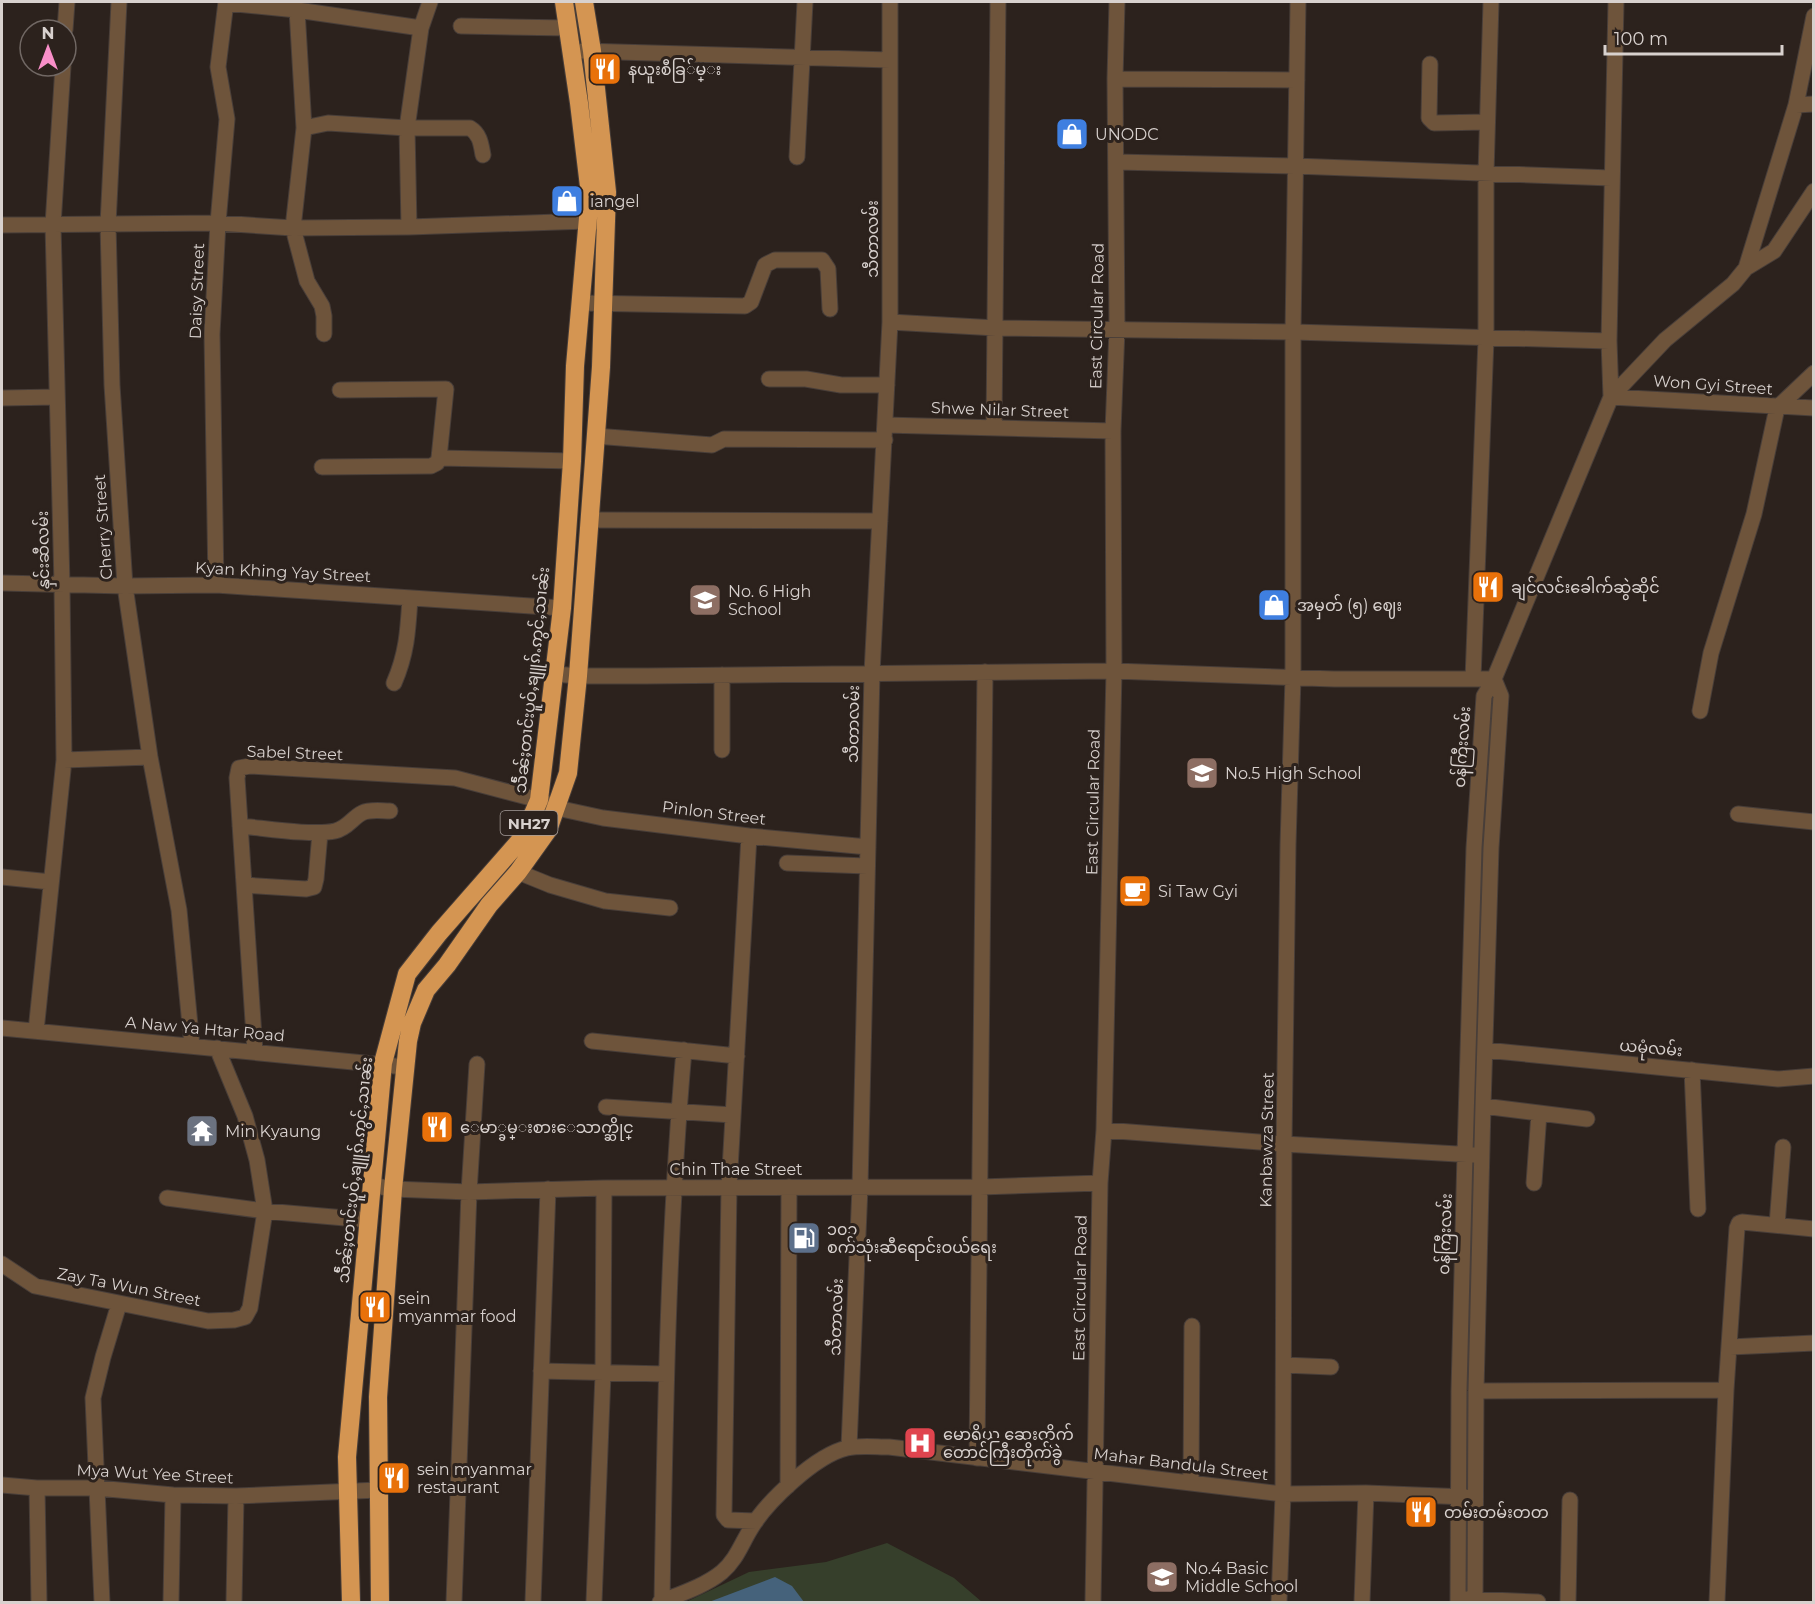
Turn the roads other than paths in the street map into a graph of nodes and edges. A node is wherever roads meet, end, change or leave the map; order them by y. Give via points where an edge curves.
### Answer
1 (67, 2) edge
2 (119, 2) edge
3 (226, 2) edge
4 (430, 2) edge
5 (564, 2) edge
6 (584, 2) edge
7 (805, 2) edge
8 (890, 2) edge
9 (998, 2) edge
10 (1117, 2) edge
11 (1298, 2) edge
12 (1491, 2) edge
13 (1616, 2) edge
14 (297, 10) junction
15 (1814, 16) edge
16 (66, 18) edge
17 (461, 26) dead end
18 (421, 28) junction
19 (568, 28) junction
20 (1812, 33) edge
21 (571, 51) junction
22 (592, 51) junction
23 (802, 58) junction
24 (890, 60) junction
25 (1430, 64) dead end
26 (62, 78) edge
27 (1115, 79) junction
28 (1297, 80) junction
29 (1814, 104) edge
30 (1796, 105) junction
31 (1487, 122) junction
32 (304, 128) junction
33 (407, 128) junction
34 (483, 155) dead end
35 (797, 157) dead end
36 (1116, 162) junction
37 (1296, 166) junction
38 (1486, 174) junction
39 (1611, 178) junction
40 (1814, 191) edge
41 (587, 221) junction
42 (218, 223) junction
43 (606, 223) junction
44 (108, 224) junction
45 (2, 225) edge
46 (53, 225) junction
47 (292, 228) junction
48 (409, 228) junction
49 (1746, 268) junction
50 (580, 303) junction
51 (603, 304) junction
52 (830, 309) dead end
53 (890, 322) junction
54 (996, 328) junction
55 (1117, 329) junction
56 (1293, 332) junction
57 (324, 334) dead end
58 (1486, 339) junction
59 (1609, 341) junction
60 (1814, 373) edge
61 (769, 379) dead end
62 (887, 385) junction
63 (340, 390) dead end
64 (57, 397) junction
65 (1611, 397) junction
66 (2, 398) edge
67 (1778, 408) junction
68 (1814, 408) edge
69 (994, 428) junction
70 (1113, 431) junction
71 (885, 432) junction
72 (596, 436) junction
73 (439, 458) junction
74 (572, 460) junction
75 (322, 467) dead end
76 (589, 520) junction
77 (880, 521) junction
78 (2, 583) edge
79 (62, 585) junction
80 (216, 585) junction
81 (125, 586) junction
82 (410, 598) junction
83 (562, 608) junction
84 (1114, 671) junction
85 (872, 672) junction
86 (985, 672) junction
87 (555, 674) junction
88 (722, 675) junction
89 (578, 676) junction
90 (1293, 677) junction
91 (1473, 679) junction
92 (1494, 679) junction
93 (394, 683) dead end
94 (1700, 711) dead end
95 (722, 750) dead end
96 (150, 758) junction
97 (64, 760) junction
98 (539, 801) junction
99 (557, 808) junction
100 (390, 811) dead end
101 (1738, 814) dead end
102 (1814, 822) edge
103 (240, 826) junction
104 (320, 833) junction
105 (749, 836) junction
106 (868, 847) junction
107 (787, 863) dead end
108 (867, 866) junction
109 (518, 872) junction
110 (2, 877) edge
111 (51, 882) junction
112 (244, 885) junction
113 (670, 908) dead end
114 (2, 1028) edge
115 (36, 1031) junction
116 (592, 1041) dead end
117 (192, 1046) junction
118 (217, 1048) junction
119 (684, 1050) junction
120 (1485, 1050) junction
121 (255, 1052) junction
122 (737, 1056) junction
123 (383, 1064) junction
124 (477, 1064) dead end
125 (405, 1067) junction
126 (1692, 1070) junction
127 (1814, 1076) edge
128 (1483, 1106) junction
129 (606, 1107) dead end
130 (678, 1112) junction
131 (1539, 1113) junction
132 (733, 1115) junction
133 (1587, 1119) dead end
134 (1104, 1130) junction
135 (1284, 1144) junction
136 (1783, 1147) dead end
137 (1465, 1155) junction
138 (1482, 1155) junction
139 (1534, 1183) dead end
140 (1100, 1184) junction
141 (371, 1185) junction
142 (673, 1187) junction
143 (729, 1187) junction
144 (789, 1187) junction
145 (860, 1187) junction
146 (980, 1187) junction
147 (604, 1188) junction
148 (393, 1189) junction
149 (548, 1189) junction
150 (469, 1192) junction
151 (167, 1198) dead end
152 (1698, 1209) dead end
153 (265, 1211) junction
154 (368, 1220) junction
155 (1776, 1225) junction
156 (1814, 1229) edge
157 (2, 1264) edge
158 (119, 1304) junction
159 (1192, 1326) dead end
160 (1814, 1343) edge
161 (1730, 1347) junction
162 (1284, 1365) junction
163 (1331, 1367) dead end
164 (541, 1371) junction
165 (603, 1374) junction
166 (666, 1374) junction
167 (1726, 1389) junction
168 (1476, 1391) junction
169 (849, 1447) junction
170 (977, 1458) junction
171 (1095, 1472) junction
172 (1191, 1484) junction
173 (2, 1485) edge
174 (788, 1486) junction
175 (37, 1488) junction
176 (97, 1488) junction
177 (347, 1491) junction
178 (379, 1491) junction
179 (1366, 1493) junction
180 (1283, 1494) junction
181 (173, 1495) junction
182 (236, 1496) junction
183 (1458, 1497) junction
184 (1474, 1498) junction
185 (1570, 1500) dead end
186 (756, 1521) junction
187 (1458, 1600) edge
188 (1475, 1600) edge
189 (39, 1602) edge
190 (102, 1602) edge
191 (171, 1602) edge
192 (234, 1602) edge
193 (351, 1602) edge
194 (380, 1602) edge
195 (454, 1602) edge
196 (533, 1602) edge
197 (594, 1602) edge
198 (661, 1602) edge
199 (1093, 1602) edge
200 (1279, 1602) edge
201 (1362, 1602) edge
202 (1538, 1602) edge
203 (1568, 1602) edge
204 (1717, 1602) edge

1 - 16 street
2 - 44 street, Cherry Street
3 - 14 street
3 - 42 street, Daisy Street via 218,67 227,119
4 - 18 street
5 - 19 highway, သဵႅၼ်ႈတၢင်းပူဝ်ႇၶျူၵ်ႉဢွင်ႇသၢၼ်း / NH27
6 - 22 highway, NH27
7 - 23 street
8 - 24 street, သီတာလမ်း
9 - 54 street
10 - 27 street, East Circular Road
11 - 28 street, Kanbawza Street
12 - 31 street
13 - 39 street
14 - 18 street
14 - 32 street
15 - 20 street
17 - 19 street
18 - 33 street
19 - 21 highway, သဵႅၼ်ႈတၢင်းပူဝ်ႇၶျူၵ်ႉဢွင်ႇသၢၼ်း / NH27
20 - 30 street
21 - 22 street
21 - 41 highway, သဵႅၼ်ႈတၢင်းပူဝ်ႇၶျူၵ်ႉဢွင်ႇသၢၼ်း / NH27 via 590,195
22 - 23 street
22 - 43 highway, NH27 via 607,182
23 - 24 street
23 - 35 street
24 - 53 street, သီတာလမ်း
25 - 31 street via 1429,118 1434,123
26 - 46 street, နှင်းဆီလမ်း
27 - 28 street
27 - 36 street, East Circular Road
28 - 37 street, Kanbawza Street
29 - 30 street
30 - 49 street
31 - 38 street
32 - 33 street via 328,123
32 - 47 street
33 - 34 street via 470,128 479,136
33 - 48 street
36 - 37 street
36 - 55 street, East Circular Road
37 - 38 street
37 - 56 street, Kanbawza Street
38 - 39 street
38 - 58 street
39 - 59 street
40 - 49 street via 1774,251
41 - 43 street
41 - 48 street
41 - 50 highway, သဵႅၼ်ႈတၢင်းပူဝ်ႇၶျူၵ်ႉဢွင်ႇသၢၼ်း / NH27
42 - 44 street
42 - 47 street
42 - 80 street, Daisy Street via 212,334
43 - 51 highway, NH27
44 - 46 street
44 - 81 street, Cherry Street via 112,385
45 - 46 street
46 - 64 street, နှင်းဆီလမ်း
47 - 48 street
47 - 57 street via 307,281 322,306
49 - 65 street via 1733,284 1665,340
50 - 51 street
50 - 74 highway, သဵႅၼ်ႈတၢင်းပူဝ်ႇၶျူၵ်ႉဢွင်ႇသၢၼ်း / NH27
51 - 52 street via 744,306 751,302 765,265 775,260 822,260 828,269
51 - 72 highway, NH27
53 - 54 street
53 - 62 street, သီတာလမ်း
54 - 55 street
54 - 69 street
55 - 56 street
55 - 70 street, East Circular Road
56 - 58 street
56 - 90 street, Kanbawza Street
58 - 59 street
58 - 91 street
59 - 65 street
60 - 67 street
61 - 62 street
62 - 71 street, သီတာလမ်း
63 - 73 street via 446,389
64 - 66 street
64 - 79 street, နှင်းဆီလမ်း
65 - 67 street, Won Gyi Street
65 - 92 street
67 - 68 street, Won Gyi Street
67 - 94 street via 1754,514 1711,652
69 - 70 street, Shwe Nilar Street
69 - 71 street, Shwe Nilar Street
70 - 84 street, East Circular Road
71 - 72 street, Shwe Nilar Street via 723,439 712,445
71 - 77 street, သီတာလမ်း
72 - 76 highway, NH27
73 - 74 street
73 - 75 street via 431,466
74 - 83 highway, သဵႅၼ်ႈတၢင်းပူဝ်ႇၶျူၵ်ႉဢွင်ႇသၢၼ်း / NH27
76 - 77 street
76 - 89 highway, NH27
77 - 85 street, သီတာလမ်း
78 - 79 street, Kyan Khing Yay Street
79 - 81 street, Kyan Khing Yay Street
79 - 97 street, နှင်းဆီလမ်း
80 - 81 street, Kyan Khing Yay Street
80 - 82 street, Kyan Khing Yay Street
81 - 96 street, Cherry Street
82 - 83 street, Kyan Khing Yay Street
82 - 93 street via 407,643
83 - 87 highway, သဵႅၼ်ႈတၢင်းပူဝ်ႇၶျူၵ်ႉဢွင်ႇသၢၼ်း / NH27
84 - 86 street
84 - 90 street
84 - 134 street, East Circular Road
85 - 86 street
85 - 88 street
85 - 106 street, သီတာလမ်း
86 - 146 street
87 - 89 street
87 - 98 highway, သဵႅၼ်ႈတၢင်းပူဝ်ႇၶျူၵ်ႉဢွင်ႇသၢၼ်း / NH27
88 - 89 street
88 - 95 street
89 - 99 highway, NH27 via 568,773
90 - 91 street
90 - 135 street, Kanbawza Street
91 - 92 street
92 - 120 street, ဝန်ကြီးလမ်း via 1501,696 1491,848
92 - 137 street, ဝန်ကြီးလမ်း via 1484,696 1478,767
96 - 97 street
96 - 117 street, Cherry Street via 179,910
97 - 111 street, နှင်းဆီလမ်း
98 - 99 street, Sabel Street
98 - 103 street, Sabel Street via 455,778 250,766 239,768 237,778
98 - 123 highway, သဵႅၼ်ႈတၢင်းပူဝ်ႇၶျူၵ်ႉဢွင်ႇသၢၼ်း / NH27 via 523,837 407,974
99 - 105 street, Pinlon Street via 603,818
99 - 109 highway, NH27 via 548,830
100 - 104 street via 370,811 348,826
101 - 102 street
103 - 104 street
103 - 112 street, Sabel Street
104 - 112 street via 314,887
105 - 106 street, Pinlon Street
105 - 122 street
106 - 108 street, သီတာလမ်း
107 - 108 street
108 - 145 street, သီတာလမ်း
109 - 113 street via 605,901
109 - 125 highway, NH27 via 426,990 412,1023
110 - 111 street
111 - 115 street, နှင်းဆီလမ်း
112 - 121 street, Sabel Street
114 - 115 street, A Naw Ya Htar Road
115 - 117 street, A Naw Ya Htar Road
116 - 119 street
117 - 118 street, A Naw Ya Htar Road
118 - 121 street, A Naw Ya Htar Road
118 - 153 street via 245,1116
119 - 122 street
119 - 130 street
120 - 126 street, ယမုံလမ်း
120 - 128 street, ဝန်ကြီးလမ်း
121 - 123 street, A Naw Ya Htar Road
122 - 132 street
123 - 125 street, A Naw Ya Htar Road
123 - 141 highway, သဵႅၼ်ႈတၢင်းပူဝ်ႇၶျူၵ်ႉဢွင်ႇသၢၼ်း / NH27
124 - 150 street
125 - 148 highway, NH27
126 - 127 street, ယမုံလမ်း via 1778,1079
126 - 152 street
128 - 131 street
128 - 138 street, ဝန်ကြီးလမ်း
129 - 130 street
130 - 132 street
130 - 142 street
131 - 133 street
131 - 139 street
132 - 143 street
134 - 135 street
134 - 140 street, East Circular Road
135 - 137 street
135 - 162 street, Kanbawza Street
136 - 155 street
137 - 138 street
137 - 183 street, ဝန်ကြီးလမ်း
138 - 168 street, ဝန်ကြီးလမ်း
140 - 146 street, Chin Thae Street
140 - 171 street, East Circular Road
141 - 148 street, Chin Thae Street
141 - 154 highway, သဵႅၼ်ႈတၢင်းပူဝ်ႇၶျူၵ်ႉဢွင်ႇသၢၼ်း / NH27
142 - 143 street, Chin Thae Street
142 - 147 street, Chin Thae Street
142 - 166 street
143 - 144 street, Chin Thae Street
143 - 186 street via 724,1515 728,1520
144 - 145 street, Chin Thae Street
144 - 174 street
145 - 146 street, Chin Thae Street
145 - 169 street, သီတာလမ်း
146 - 170 street
147 - 149 street, Chin Thae Street
147 - 165 street
148 - 150 street, Chin Thae Street
148 - 178 highway, NH27 via 378,1397
149 - 150 street, Chin Thae Street
149 - 164 street
150 - 195 street
151 - 153 street
153 - 154 street
153 - 158 street, Zay Ta Wun Street via 250,1308 245,1317 208,1321
154 - 177 highway, သဵႅၼ်ႈတၢင်းပူဝ်ႇၶျူၵ်ႉဢွင်ႇသၢၼ်း / NH27
155 - 156 street
155 - 161 street via 1739,1223
157 - 158 street, Zay Ta Wun Street via 35,1286
158 - 176 street via 93,1398
159 - 172 street
160 - 161 street
161 - 167 street
162 - 163 street
162 - 180 street, Kanbawza Street
164 - 165 street
164 - 196 street
165 - 166 street
165 - 197 street
166 - 198 street
167 - 168 street
167 - 204 street
168 - 184 street, ဝန်ကြီးလမ်း
169 - 170 street, Mahar Bandula Street
169 - 174 street, Mahar Bandula Street via 828,1455
170 - 171 street, Mahar Bandula Street
171 - 172 street, Mahar Bandula Street
171 - 199 street, East Circular Road
172 - 180 street, Mahar Bandula Street
173 - 175 street, Mya Wut Yee Street
174 - 186 street, Mahar Bandula Street
175 - 176 street, Mya Wut Yee Street
175 - 189 street
176 - 181 street, Mya Wut Yee Street
176 - 190 street
177 - 178 street, Mya Wut Yee Street
177 - 182 street, Mya Wut Yee Street
177 - 193 highway, သဵႅၼ်ႈတၢင်းပူဝ်ႇၶျူၵ်ႉဢွင်ႇသၢၼ်း / NH27
178 - 194 highway, NH27
179 - 180 street, Mahar Bandula Street
179 - 183 street, Mahar Bandula Street
179 - 201 street
180 - 200 street, Kanbawza Street
181 - 182 street, Mya Wut Yee Street
181 - 191 street
182 - 192 street
183 - 184 street, Mahar Bandula Street
183 - 187 street, ဝန်ကြီးလမ်း
184 - 188 street, ဝန်ကြီးလမ်း
185 - 203 street
186 - 198 street, Mahar Bandula Street via 738,1556 723,1571
187 - 188 street
188 - 202 street

